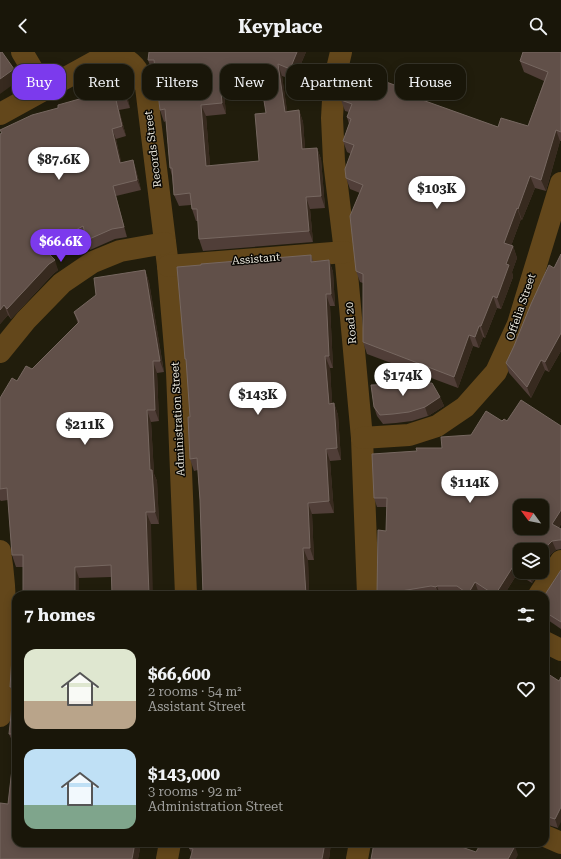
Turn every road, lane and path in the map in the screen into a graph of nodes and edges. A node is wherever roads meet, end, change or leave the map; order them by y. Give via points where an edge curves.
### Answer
1 (22, 52) edge
2 (341, 52) edge
3 (29, 64) edge
4 (66, 77) edge
5 (25, 100) edge
6 (0, 114) edge
7 (561, 183) edge
8 (165, 243) junction
9 (345, 252) junction
10 (168, 266) junction
11 (0, 352) edge
12 (362, 438) junction
13 (0, 551) edge
14 (561, 561) edge
15 (186, 591) edge
16 (368, 591) edge
17 (542, 591) edge
18 (549, 644) edge
19 (561, 650) edge
20 (0, 716) edge
21 (549, 838) edge
22 (561, 842) edge
23 (169, 847) edge
24 (359, 847) edge
25 (167, 859) edge
26 (357, 859) edge

1 - 3 street
2 - 9 street, Road 20 via 334,82 332,118 334,161
4 - 8 street, Records Street via 98,60 112,56 128,59 139,70 146,87
5 - 6 street, Records Street
7 - 12 street, Offelia Street via 518,324 496,372 464,407 437,426 409,435
8 - 10 street, Administration Street
8 - 11 street via 120,251 93,262 62,283 26,320
9 - 10 street, Assistant
9 - 12 street, Road 20
10 - 15 street, Administration Street via 177,372
12 - 16 street, Road 20
13 - 20 street via 4,576 6,658
14 - 17 street
18 - 19 street
21 - 22 street
23 - 25 street
24 - 26 street

